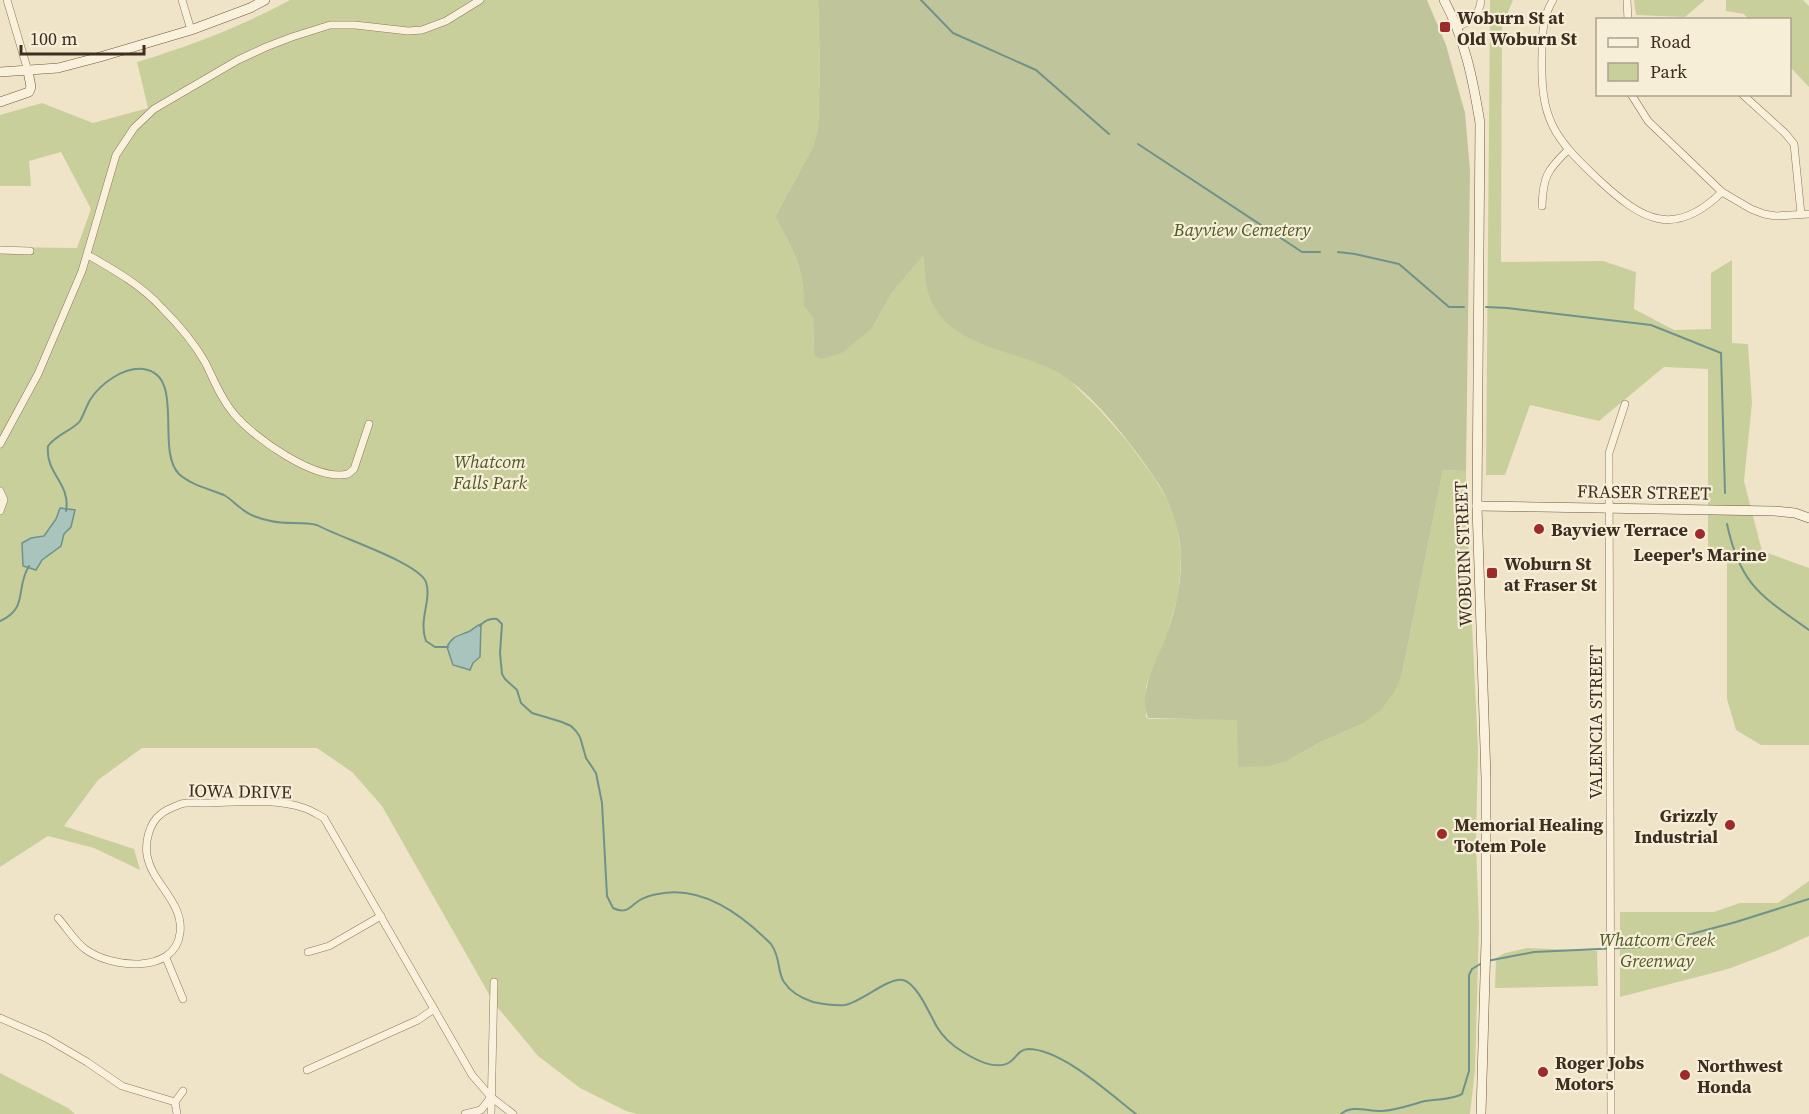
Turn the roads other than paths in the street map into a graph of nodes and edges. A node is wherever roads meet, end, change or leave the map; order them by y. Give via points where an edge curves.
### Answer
1 (7, 0) edge
2 (182, 0) edge
3 (265, 0) edge
4 (480, 0) edge
5 (1444, 0) edge
6 (1481, 0) edge
7 (1553, 0) edge
8 (1627, 0) edge
9 (1628, 18) edge
10 (1457, 27) junction
11 (190, 30) junction
12 (28, 71) junction
13 (0, 72) edge
14 (1632, 96) edge
15 (1744, 96) edge
16 (0, 102) edge
17 (1568, 150) junction
18 (1722, 192) junction
19 (1542, 206) dead end
20 (1805, 214) edge
21 (0, 250) edge
22 (30, 251) dead end
23 (88, 255) junction
24 (1625, 404) dead end
25 (369, 424) dead end
26 (0, 444) edge
27 (0, 491) edge
28 (1477, 506) junction
29 (1608, 509) junction
30 (0, 511) edge
31 (1809, 518) edge
32 (381, 916) junction
33 (58, 918) dead end
34 (308, 952) dead end
35 (166, 958) junction
36 (494, 982) dead end
37 (183, 999) dead end
38 (434, 1009) junction
39 (0, 1018) edge
40 (307, 1070) dead end
41 (183, 1091) dead end
42 (491, 1097) junction
43 (175, 1102) junction
44 (177, 1114) edge
45 (465, 1114) edge
46 (491, 1114) edge
47 (513, 1114) edge
48 (1481, 1114) edge
49 (1611, 1114) edge

1 - 12 street
2 - 11 street
3 - 11 street
4 - 23 street via 446,21 422,30 330,25 292,37 238,60 164,102 134,128 116,155
5 - 10 street, WOBURN STREET
6 - 10 street via 1477,14
7 - 17 street via 1543,24 1542,92 1551,122
8 - 9 street
10 - 28 street, WOBURN STREET via 1471,72 1479,123
11 - 12 street via 58,68
12 - 13 street
12 - 16 street via 29,92
14 - 18 street via 1648,121
15 - 20 street via 1794,144
17 - 18 street via 1624,204 1656,219 1691,215
17 - 19 street via 1545,177
18 - 20 street via 1764,214
21 - 22 street
23 - 25 street via 127,278 161,307 195,347 234,415 290,459 332,475 348,474 354,469
23 - 26 street via 38,374
24 - 29 street, VALENCIA STREET via 1609,453
27 - 30 street via 4,500
28 - 29 street, FRASER STREET
28 - 48 street, WOBURN STREET via 1486,748
29 - 31 street, FRASER STREET via 1774,511
29 - 49 street, VALENCIA STREET
32 - 34 street via 329,946
32 - 35 street, IOWA DRIVE via 324,818 304,808 279,803 182,804 160,814 147,840 147,857 180,919 180,935
32 - 38 street, IOWA DRIVE
33 - 35 street via 85,950 107,959 149,964
35 - 37 street
36 - 42 street
38 - 40 street
38 - 42 street, IOWA DRIVE via 472,1075
39 - 43 street via 46,1038 122,1086
41 - 43 street
42 - 45 street via 482,1110
42 - 46 street
42 - 47 street, IOWA DRIVE
43 - 44 street

